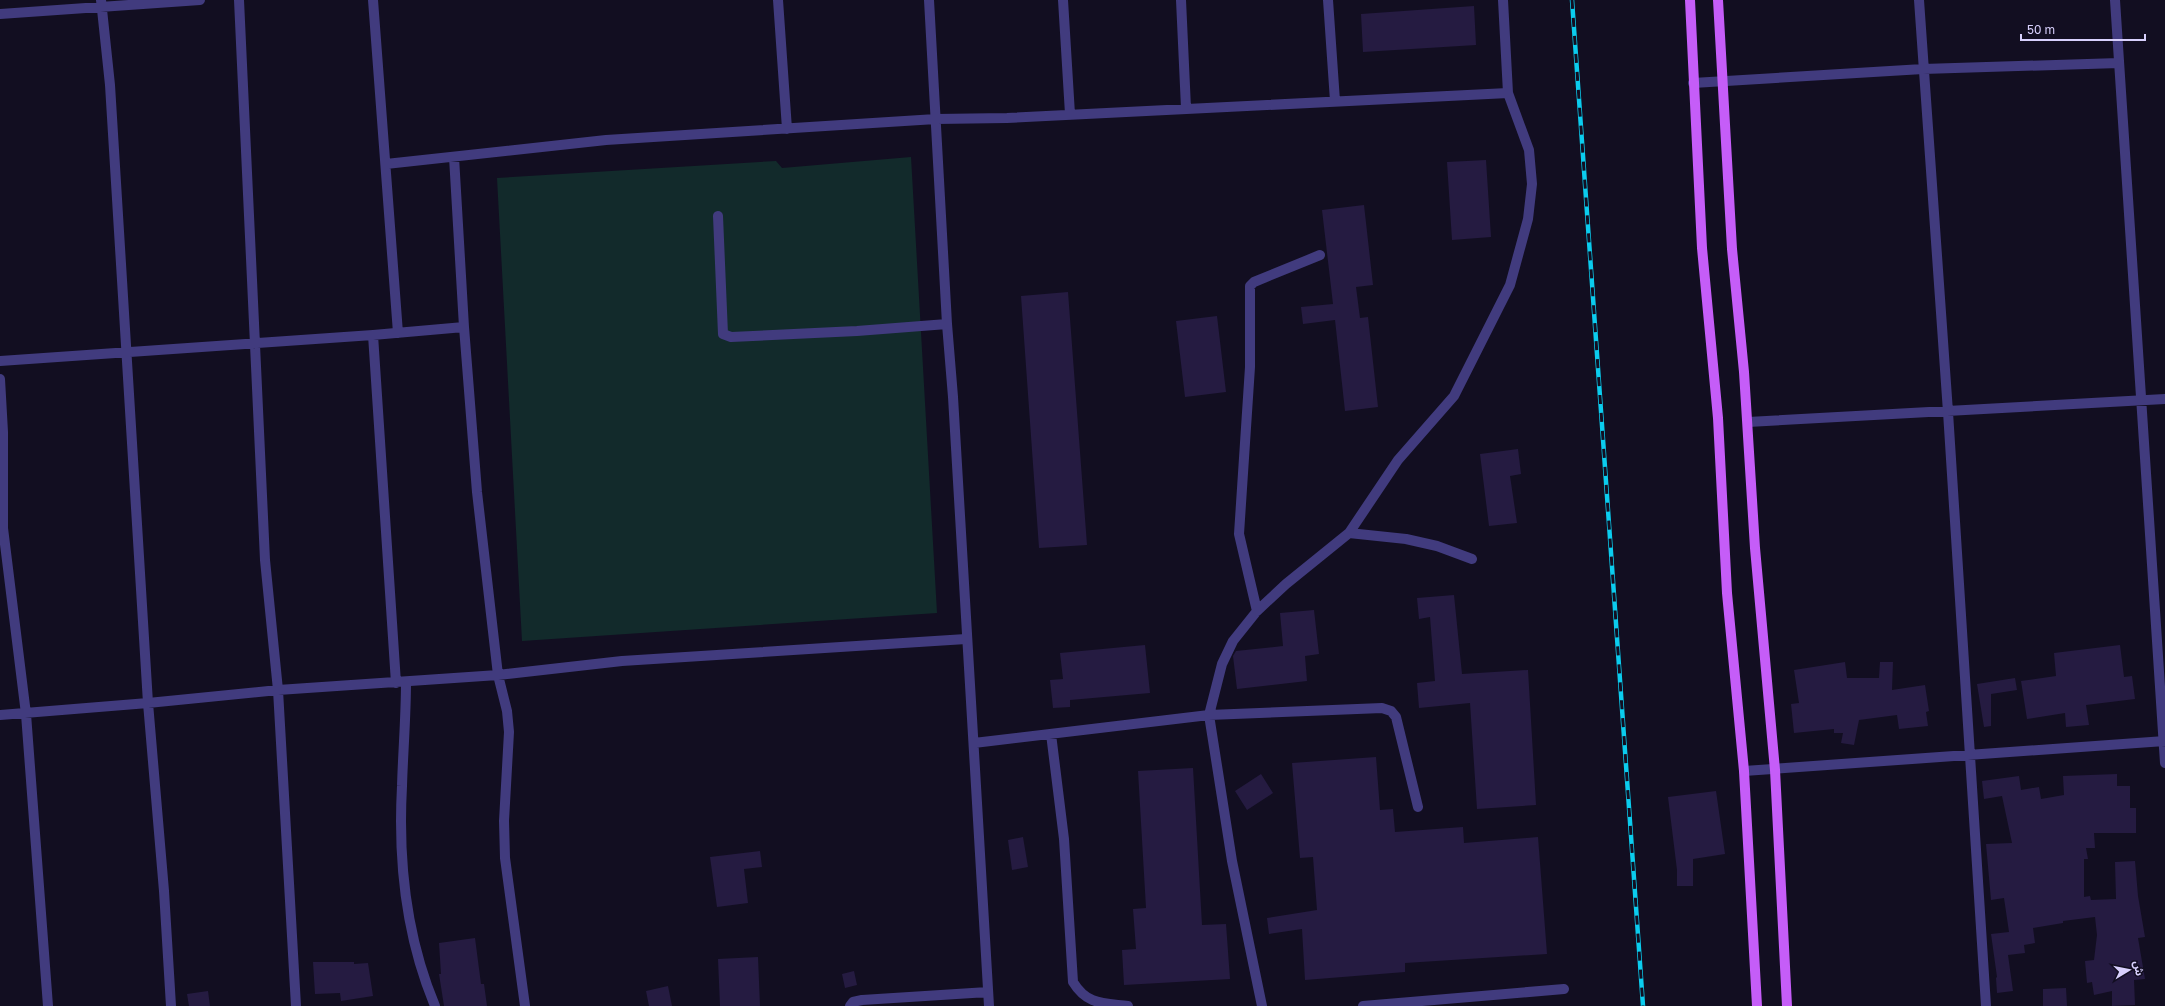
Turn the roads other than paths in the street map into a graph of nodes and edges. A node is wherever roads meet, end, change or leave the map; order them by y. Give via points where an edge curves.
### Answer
1 (200, 0) edge
2 (239, 0) edge
3 (373, 0) edge
4 (778, 0) edge
5 (929, 0) edge
6 (1063, 0) edge
7 (1181, 0) edge
8 (1328, 0) edge
9 (1503, 0) edge
10 (1690, 0) edge
11 (1718, 0) edge
12 (1919, 0) edge
13 (2115, 0) edge
14 (101, 3) edge
15 (0, 14) edge
16 (2119, 63) junction
17 (1923, 69) junction
18 (1721, 80) junction
19 (1693, 83) junction
20 (1508, 93) junction
21 (1335, 101) junction
22 (1186, 108) junction
23 (1070, 114) junction
24 (936, 119) junction
25 (787, 129) junction
26 (454, 157) junction
27 (386, 164) junction
28 (718, 216) dead end
29 (1320, 255) dead end
30 (947, 324) junction
31 (464, 327) junction
32 (398, 333) junction
33 (373, 336) junction
34 (255, 343) junction
35 (126, 353) junction
36 (0, 361) edge
37 (0, 379) edge
38 (2165, 398) edge
39 (2140, 400) junction
40 (1948, 412) junction
41 (1748, 422) junction
42 (1349, 533) junction
43 (1472, 559) dead end
44 (1257, 611) junction
45 (966, 639) junction
46 (498, 675) junction
47 (401, 683) junction
48 (278, 690) junction
49 (148, 703) junction
50 (26, 714) junction
51 (0, 715) edge
52 (1209, 715) junction
53 (1051, 734) junction
54 (2164, 741) edge
55 (974, 743) junction
56 (1970, 756) junction
57 (2165, 763) edge
58 (1775, 770) junction
59 (1744, 771) junction
60 (1418, 808) dead end
61 (1564, 989) dead end
62 (988, 992) junction
63 (48, 1006) edge
64 (171, 1006) edge
65 (296, 1006) edge
66 (435, 1006) edge
67 (525, 1006) edge
68 (850, 1006) edge
69 (989, 1006) edge
70 (1128, 1006) edge
71 (1262, 1006) edge
72 (1363, 1006) edge
73 (1757, 1006) edge
74 (1787, 1006) edge
75 (1986, 1006) edge

1 - 14 street
2 - 34 street
3 - 27 street
4 - 25 street
5 - 24 street
6 - 23 street
7 - 22 street
8 - 21 street
9 - 20 street
10 - 19 main road
11 - 18 main road
12 - 17 street
13 - 16 street
14 - 15 street
14 - 35 street via 110,85
16 - 17 street
16 - 39 street
17 - 18 street
17 - 40 street
18 - 19 street
18 - 41 main road via 1732,249
19 - 59 main road via 1702,248 1718,418 1727,593
20 - 21 street
20 - 42 street via 1529,150 1532,184 1528,219 1510,285 1454,396 1398,460
21 - 22 street
22 - 23 street
23 - 24 street
24 - 25 street
24 - 30 street
25 - 26 street via 606,140
26 - 27 street
26 - 31 street
27 - 32 street
28 - 30 street via 723,334 731,336 849,331
29 - 44 street via 1254,282 1250,286 1250,367 1239,534
30 - 45 street
31 - 32 street
31 - 46 street via 476,492
32 - 33 street
33 - 34 street
33 - 47 street
34 - 35 street
34 - 48 street via 265,560
35 - 36 street
35 - 49 street
37 - 50 street via 4,432 3,528
38 - 39 street
39 - 40 street
39 - 54 street
40 - 41 street
40 - 56 street
41 - 58 main road via 1755,548
42 - 43 street via 1414,541 1437,546
42 - 44 street
44 - 52 street via 1234,641 1222,664
45 - 46 street via 622,660
45 - 55 street
46 - 47 street
46 - 67 street via 509,732 504,822 505,858
47 - 48 street
47 - 66 street via 406,728 401,852 405,892 417,958
48 - 49 street
48 - 65 street
49 - 50 street
49 - 64 street
50 - 51 street
50 - 63 street
52 - 53 street
52 - 60 street via 1382,708 1391,711 1396,718
52 - 71 street via 1232,861
53 - 55 street
53 - 70 street via 1064,839 1073,982 1080,994 1092,1001
54 - 56 street
54 - 57 street
55 - 62 street
56 - 58 street
56 - 75 street
58 - 59 street
58 - 74 main road
59 - 73 main road
61 - 72 street
62 - 68 street via 862,1000 853,1002
62 - 69 street

